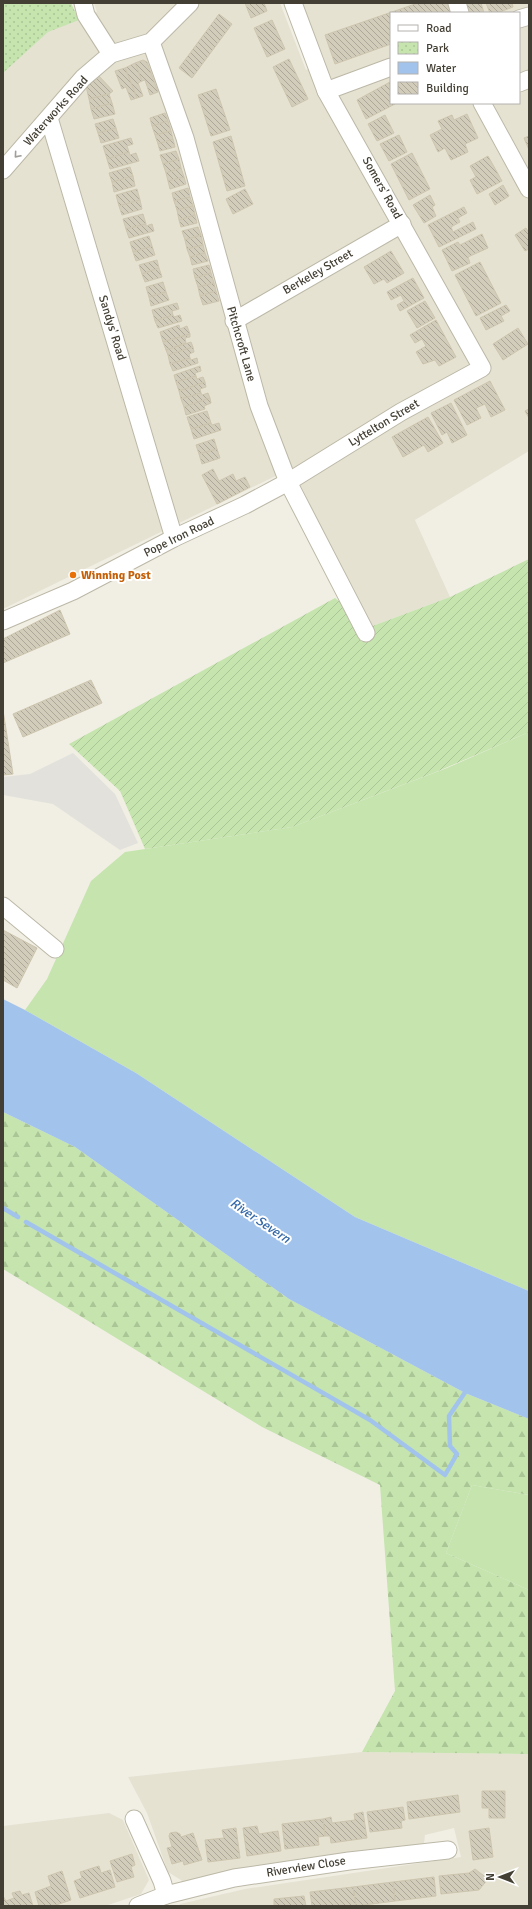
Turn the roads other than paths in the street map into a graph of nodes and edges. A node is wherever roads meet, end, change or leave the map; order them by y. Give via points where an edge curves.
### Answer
1 (83, 3) edge
2 (190, 3) edge
3 (293, 3) edge
4 (151, 42) junction
5 (111, 54) junction
6 (390, 67) edge
7 (326, 91) junction
8 (483, 104) edge
9 (49, 118) junction
10 (3, 170) edge
11 (529, 189) edge
12 (402, 224) junction
13 (234, 321) junction
14 (482, 368) joint
15 (288, 482) junction
16 (174, 538) junction
17 (3, 621) edge
18 (366, 633) dead end
19 (3, 906) edge
20 (55, 949) dead end
21 (134, 1819) dead end
22 (448, 1850) dead end
23 (166, 1895) junction
24 (146, 1905) edge

1 - 5 street via 86,14
2 - 4 street
3 - 7 street, Somers' Road
4 - 5 street
4 - 13 street, Pitchcroft Lane via 185,138
5 - 9 street, Waterworks Road via 83,78
6 - 7 street
7 - 12 street, Somers' Road
8 - 11 street
9 -> 10 street, Waterworks Road
9 - 16 street, Sandys' Road
12 - 13 street, Berkeley Street
12 - 14 street, Somers' Road
13 - 15 street, Pitchcroft Lane via 259,406
14 - 15 street, Lyttelton Street via 401,412
15 - 16 street, Pope Iron Road
15 - 18 street, Pitchcroft Lane
16 - 17 street, Pope Iron Road via 73,591
19 - 20 street
21 - 23 street
22 - 23 street, Riverview Close via 234,1878
23 - 24 street, Riverview Close

